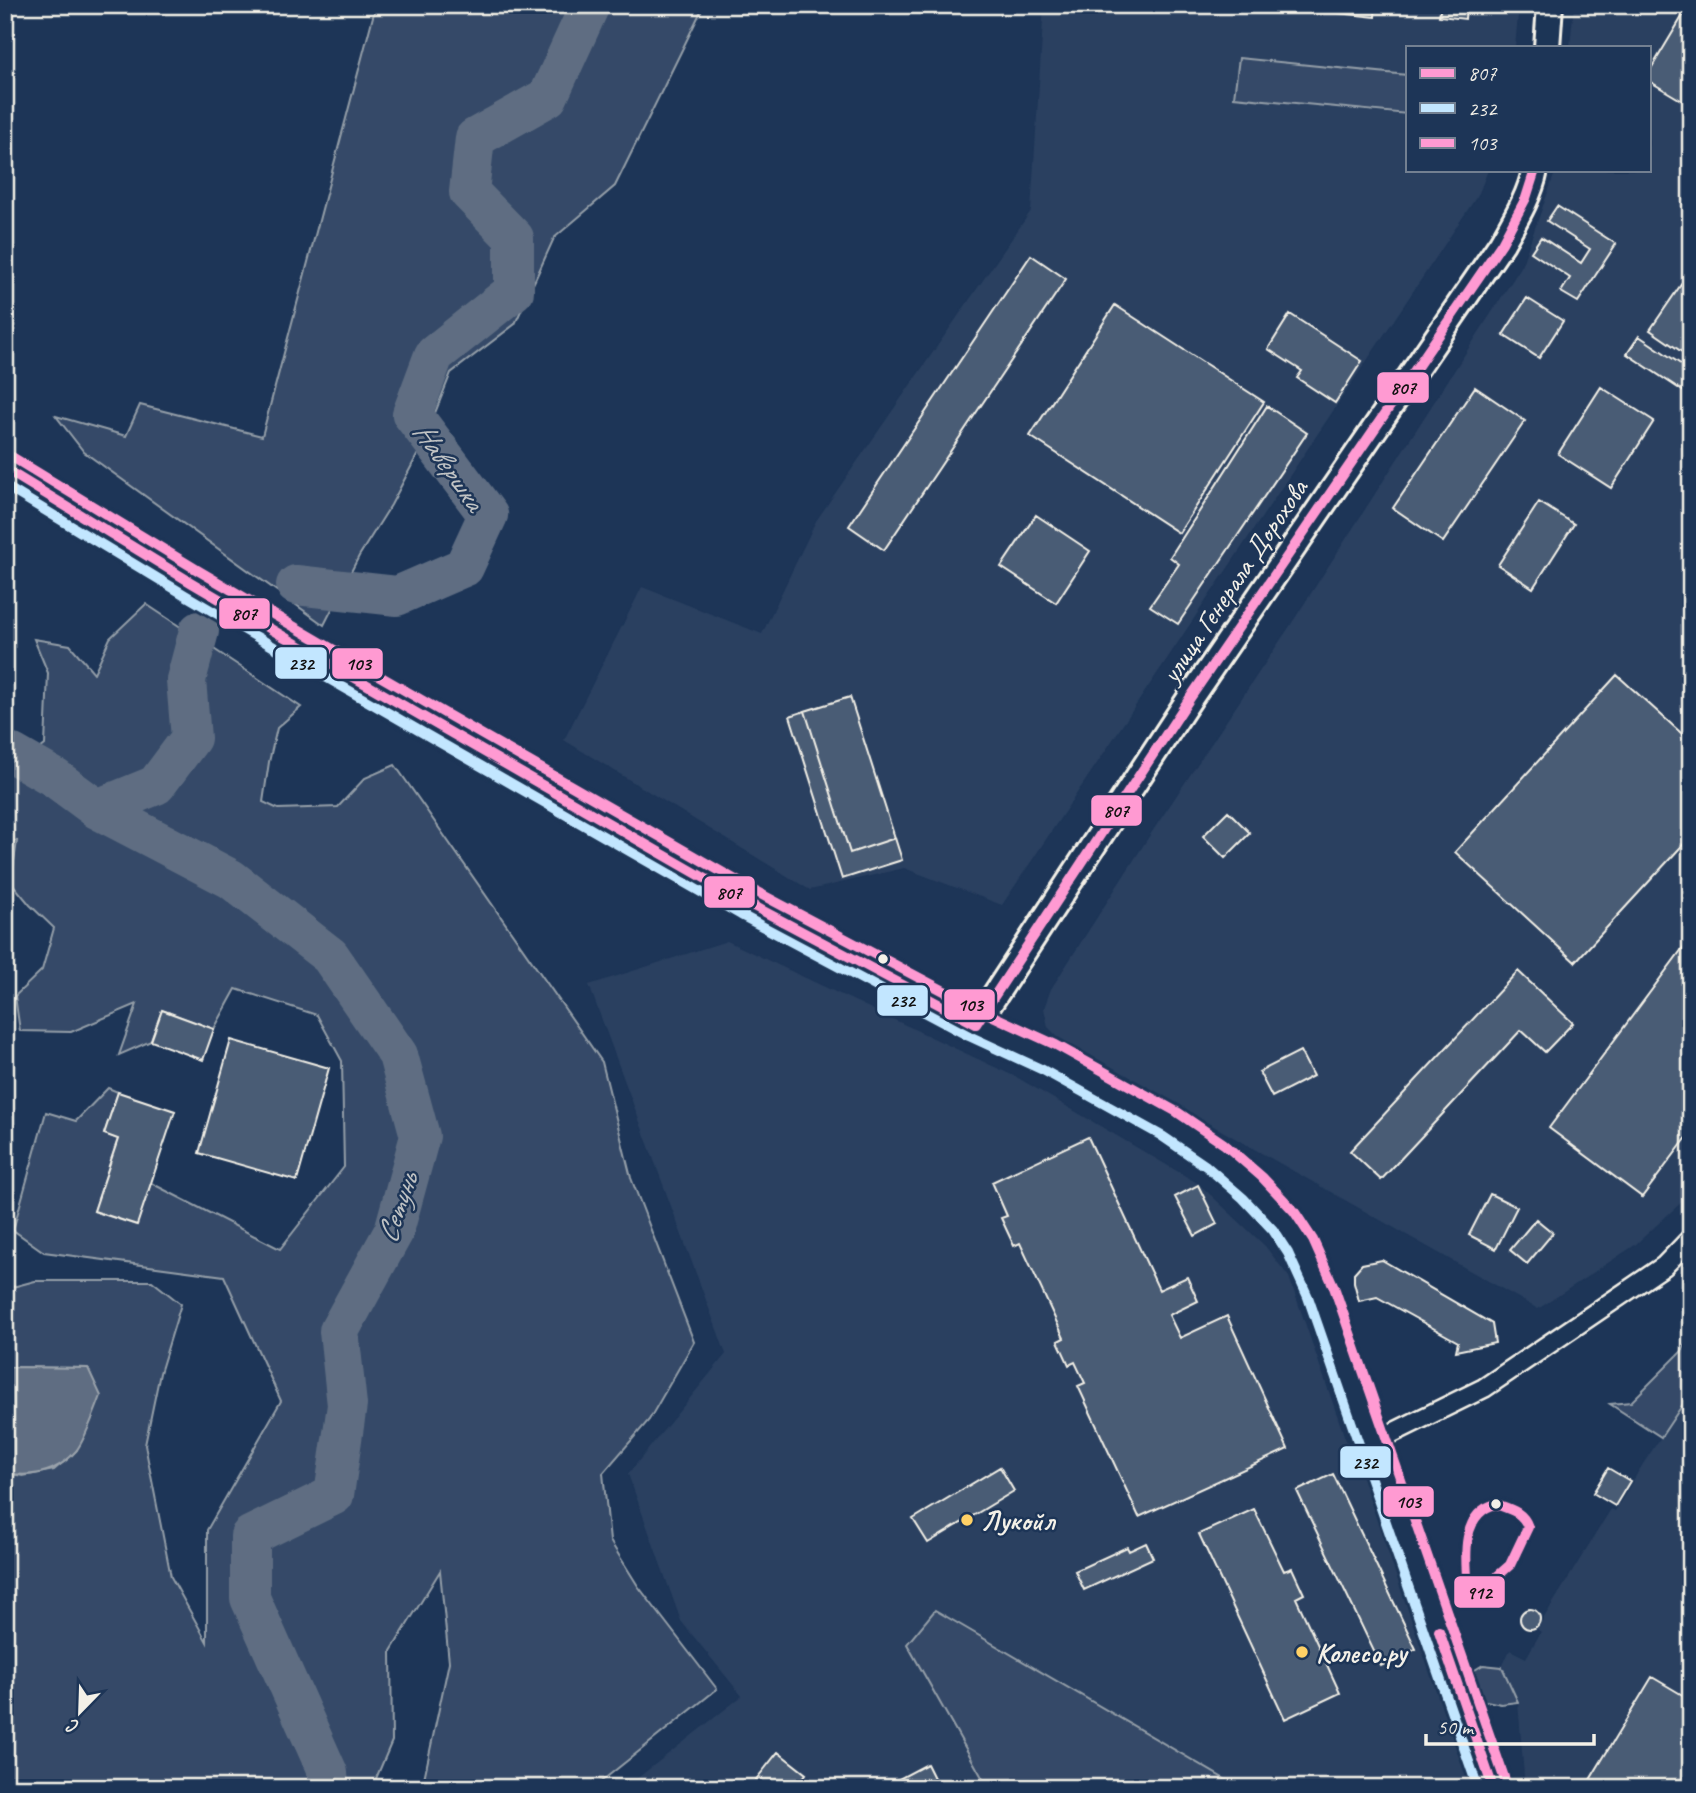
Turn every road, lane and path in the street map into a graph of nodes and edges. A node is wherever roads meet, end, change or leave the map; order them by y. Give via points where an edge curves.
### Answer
1 (1550, 5) edge
2 (1547, 46) edge
3 (1535, 172) edge
4 (9, 472) edge
5 (976, 1024) junction
6 (1691, 1238) edge
7 (1374, 1442) junction
8 (1493, 1788) edge

1 - 2 street
3 - 5 street, улица Генерала Дорохова via 1502,243 1190,698
4 - 5 street via 310,652 748,903
5 - 7 street via 1049,1057 1169,1124 1215,1154 1253,1188 1300,1246
6 - 7 street via 1664,1266 1484,1388
7 - 8 street

